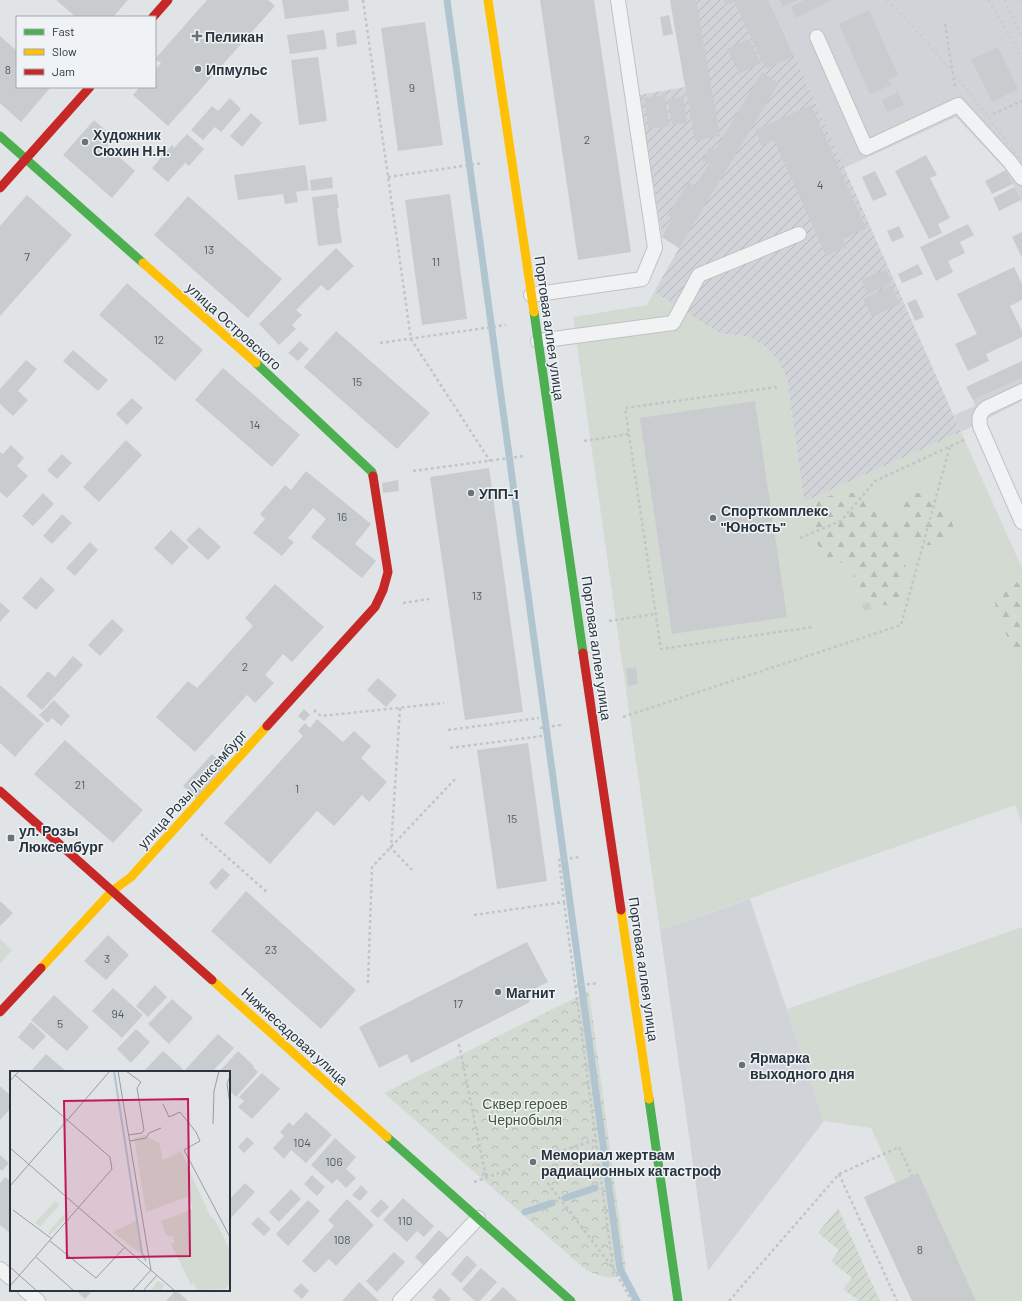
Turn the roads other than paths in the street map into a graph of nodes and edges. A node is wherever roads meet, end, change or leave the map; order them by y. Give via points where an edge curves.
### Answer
1 (168, 0) edge
2 (488, 0) edge
3 (618, 0) edge
4 (154, 16) edge
5 (817, 36) dead end
6 (89, 88) edge
7 (0, 136) edge
8 (26, 159) junction
9 (1022, 178) edge
10 (0, 188) edge
11 (799, 234) dead end
12 (531, 295) junction
13 (538, 341) junction
14 (1022, 392) edge
15 (1022, 522) edge
16 (388, 572) joint
17 (0, 791) edge
18 (112, 891) junction
19 (0, 1012) edge
20 (478, 1218) junction
21 (0, 1269) edge
22 (10, 1277) edge
23 (26, 1291) edge
24 (38, 1301) edge
25 (400, 1301) edge
26 (571, 1301) edge
27 (678, 1301) edge

1 - 4 street
2 - 12 street, Портовая аллея улица
3 - 12 lane via 655,248 642,278
5 - 9 lane via 866,148 958,105
6 - 8 street
7 - 8 street, улица Островского
8 - 10 street
8 - 16 street, улица Островского via 264,371 372,472
11 - 13 lane via 699,275 673,323
12 - 13 street, Портовая аллея улица
13 - 27 street, Портовая аллея улица
14 - 15 lane via 986,408 979,416 981,428
16 - 18 street, улица Розы Люксембург via 375,607 131,877
17 - 18 street, Нижнесадовая улица
18 - 19 street, улица Розы Люксембург
18 - 20 street, Нижнесадовая улица
20 - 25 lane
20 - 26 street, Нижнесадовая улица
21 - 22 lane
23 - 24 lane

